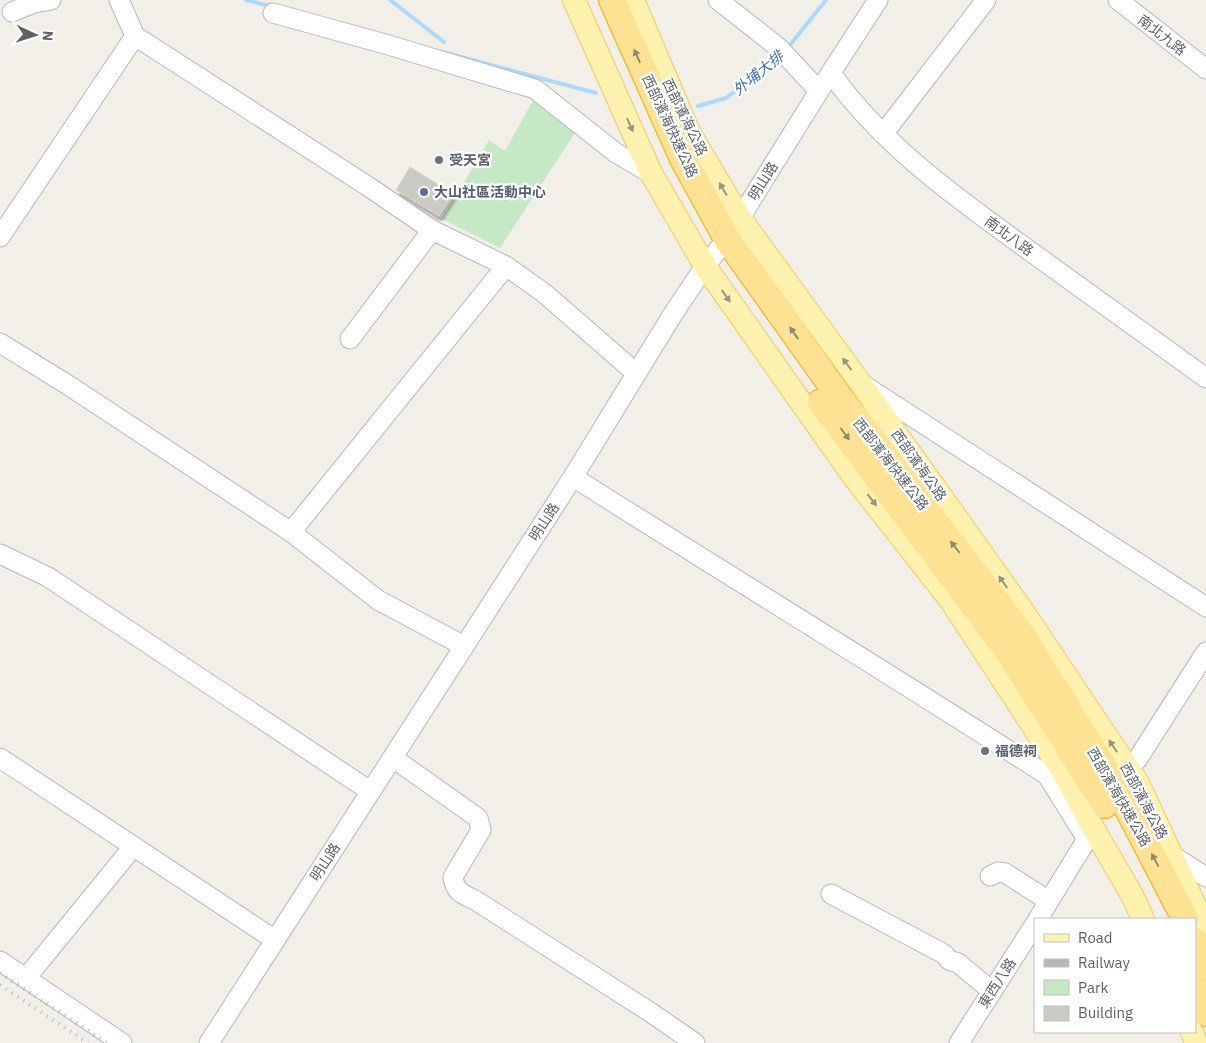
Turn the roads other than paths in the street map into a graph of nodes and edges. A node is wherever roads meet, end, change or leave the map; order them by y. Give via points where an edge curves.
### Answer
1 (51, 0) edge
2 (119, 0) edge
3 (574, 0) edge
4 (593, 0) edge
5 (612, 0) edge
6 (633, 0) edge
7 (718, 0) edge
8 (878, 0) edge
9 (1118, 0) edge
10 (984, 1) edge
11 (12, 12) dead end
12 (273, 13) dead end
13 (135, 36) junction
14 (1206, 69) edge
15 (831, 72) junction
16 (819, 91) junction
17 (883, 134) junction
18 (652, 174) junction
19 (432, 230) junction
20 (0, 237) edge
21 (722, 244) junction
22 (506, 266) junction
23 (350, 339) dead end
24 (0, 343) edge
25 (636, 373) junction
26 (1206, 378) edge
27 (861, 384) junction
28 (573, 476) junction
29 (291, 532) junction
30 (0, 554) edge
31 (951, 601) junction
32 (1020, 607) junction
33 (1206, 607) edge
34 (464, 646) junction
35 (1206, 652) edge
36 (0, 758) edge
37 (393, 758) junction
38 (1137, 760) dead end
39 (1056, 775) junction
40 (370, 791) junction
41 (1109, 794) junction
42 (133, 847) junction
43 (1173, 856) junction
44 (990, 876) dead end
45 (1206, 877) edge
46 (831, 894) dead end
47 (1049, 902) junction
48 (1039, 918) edge
49 (1143, 918) edge
50 (1165, 918) edge
51 (1184, 918) edge
52 (1034, 926) edge
53 (1206, 929) edge
54 (275, 940) junction
55 (1196, 943) edge
56 (0, 961) edge
57 (1206, 966) edge
58 (26, 978) junction
59 (1196, 989) edge
60 (992, 991) junction
61 (1206, 1013) edge
62 (122, 1043) edge
63 (208, 1043) edge
64 (695, 1043) edge
65 (959, 1043) edge

1 - 11 street
2 - 13 street
3 -> 18 main road, 西部濱海公路
4 - 21 highway, 西部濱海快速公路 via 670,170
21 -> 5 highway, 西部濱海快速公路
21 -> 6 main road, 西部濱海公路 via 690,132
7 - 16 street via 783,52
8 - 15 street, 明山路
9 - 14 street, 南北九路
10 - 17 street
12 - 18 street via 536,89 616,153
13 - 19 street
13 - 20 street
15 - 16 street, 明山路
15 - 17 street, 南北八路
16 - 21 street, 明山路
17 - 26 street, 南北八路 via 964,204
18 - 21 main road, 西部濱海公路
19 - 22 street
19 - 23 street
21 - 25 street, 明山路
27 -> 21 main road, 西部濱海公路
21 -> 31 main road, 西部濱海公路 via 853,476
21 - 41 highway, 西部濱海快速公路 via 822,404 1007,650
22 - 25 street via 544,293
22 - 29 street
24 - 29 street
25 - 28 street, 明山路
32 -> 27 main road, 西部濱海公路
27 - 33 street
28 - 34 street, 明山路
28 - 39 street via 779,608
29 - 34 street via 378,600
30 - 40 street via 48,577
31 - 39 main road, 西部濱海公路
31 - 41 highway
32 - 41 highway
43 -> 32 main road, 西部濱海公路 via 1138,783
34 - 37 street, 明山路
35 - 38 street
36 - 42 street
37 - 40 street, 明山路
37 - 64 street via 478,818 481,830 453,877 454,887
39 - 47 street via 1086,839
39 - 49 main road, 西部濱海公路 via 1093,828
40 - 54 street, 明山路
41 - 50 highway, 西部濱海快速公路
51 -> 41 highway, 西部濱海快速公路
42 - 54 street
42 - 58 street
43 - 45 street
43 - 53 main road, 西部濱海公路
44 - 47 street via 998,872 1005,874
46 - 60 street via 944,954
47 - 48 street
52 - 60 street, 東西八路
54 - 63 street, 明山路
55 - 57 highway
56 - 58 street
58 - 62 street
59 - 61 highway
60 - 65 street, 東西八路

